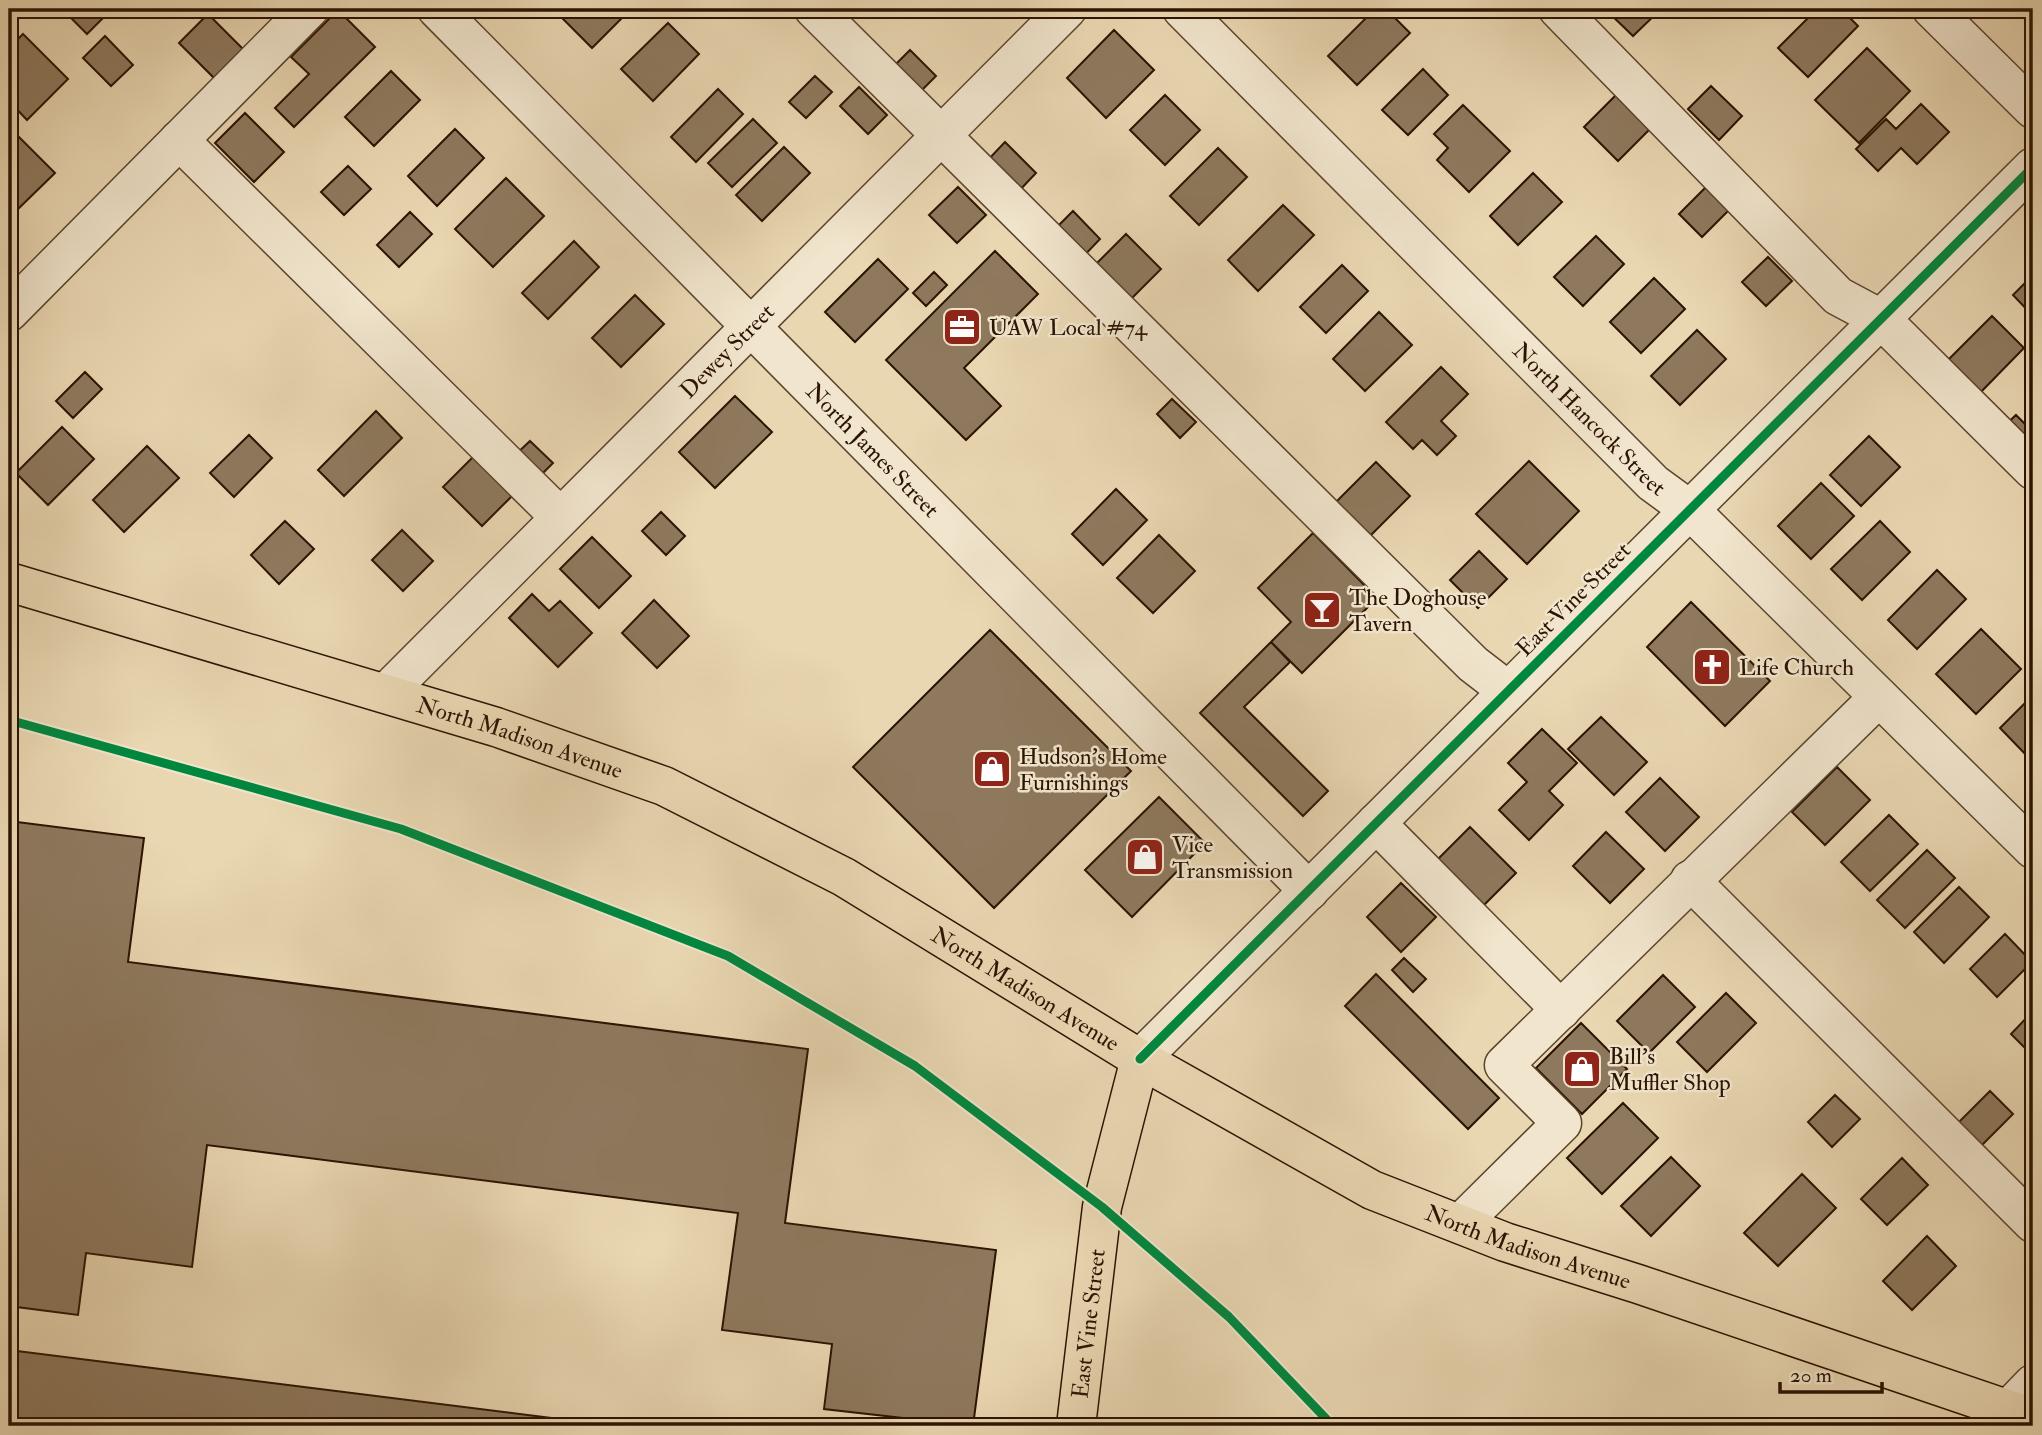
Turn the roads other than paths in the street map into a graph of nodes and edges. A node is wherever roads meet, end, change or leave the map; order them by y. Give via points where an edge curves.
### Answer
1 (309, 9) edge
2 (437, 9) edge
3 (814, 9) edge
4 (1067, 9) edge
5 (1182, 9) edge
6 (1558, 9) edge
7 (1932, 9) edge
8 (2033, 109) edge
9 (941, 135) junction
10 (179, 140) junction
11 (2033, 167) edge
12 (9, 313) edge
13 (1881, 319) junction
14 (751, 326) junction
15 (2033, 470) edge
16 (1690, 510) junction
17 (560, 517) junction
18 (9, 582) edge
19 (1508, 691) junction
20 (386, 693) junction
21 (1879, 697) junction
22 (1376, 824) junction
23 (2033, 849) edge
24 (1690, 880) junction
25 (1309, 891) junction
26 (1561, 1010) junction
27 (1140, 1059) junction
28 (2033, 1223) edge
29 (1460, 1224) junction
30 (2025, 1404) edge
31 (1076, 1426) edge

1 - 10 street
2 - 14 street, North James Street
3 - 9 street
4 - 9 street, Dewey Street
5 - 16 street, North Hancock Street via 1643,473
6 - 13 street via 1838,296
7 - 8 street
9 - 14 street, Dewey Street
9 - 19 street via 1464,655
10 - 12 street
10 - 17 street
11 - 13 street, East Vine Street
13 - 15 street
13 - 16 street, East Vine Street
14 - 17 street, Dewey Street
14 - 25 street, North James Street
16 - 19 street, East Vine Street
16 - 21 street, North Hancock Street
17 - 20 street, Dewey Street
18 - 20 main road, North Madison Avenue
19 - 22 street, East Vine Street
20 - 27 main road, North Madison Avenue via 664,786 844,877
21 - 23 street, North Hancock Street
21 - 24 street
22 - 25 street, East Vine Street
22 - 26 street
24 - 26 street
24 - 28 street
25 - 27 street, East Vine Street
26 - 29 street via 1504,1065 1562,1123
27 - 29 main road, North Madison Avenue via 1372,1189
27 - 31 main road, East Vine Street via 1102,1207
29 - 30 main road, North Madison Avenue

